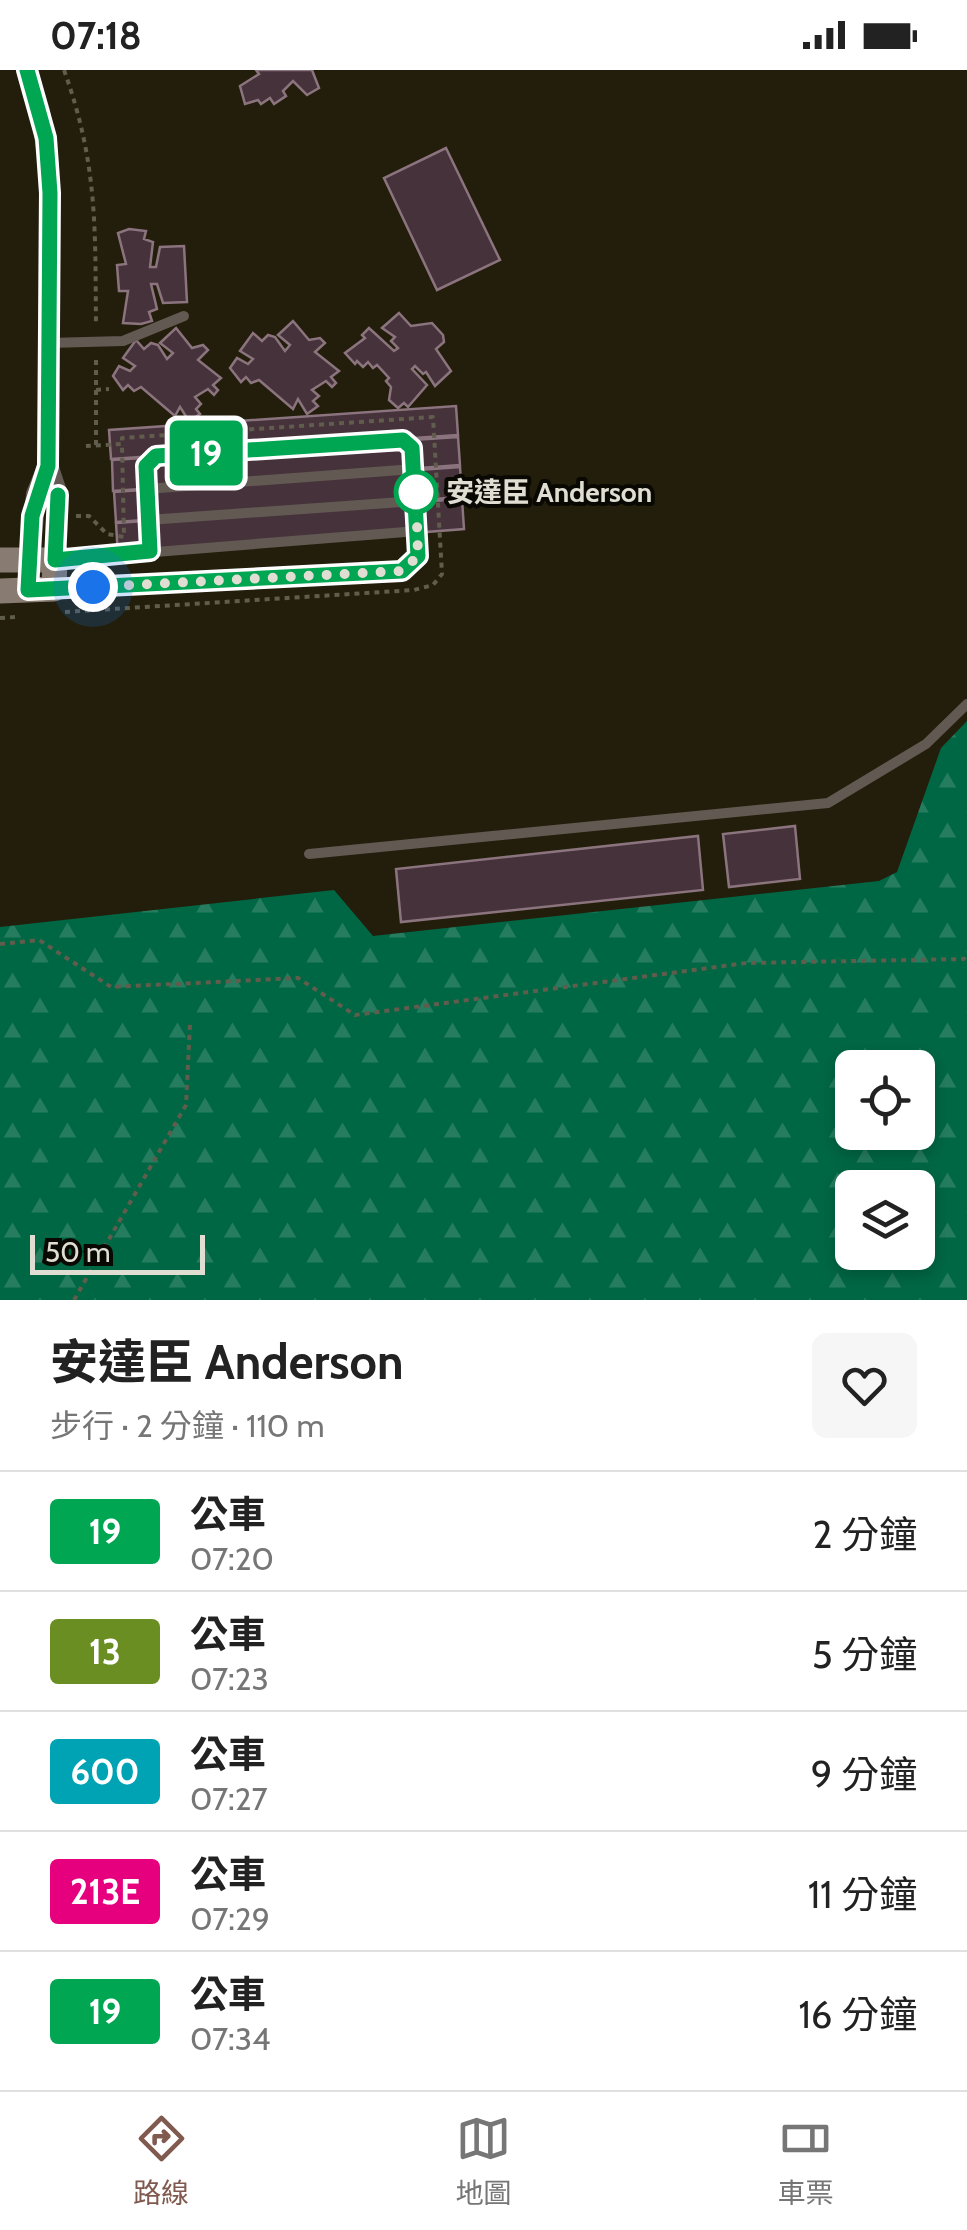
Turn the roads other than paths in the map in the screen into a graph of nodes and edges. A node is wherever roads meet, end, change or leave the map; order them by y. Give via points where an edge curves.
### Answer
1 (27, 70) edge
2 (184, 316) dead end
3 (48, 343) junction
4 (414, 469) junction
5 (146, 489) junction
6 (416, 501) junction
7 (148, 520) junction
8 (418, 531) junction
9 (150, 551) junction
10 (53, 559) junction
11 (0, 560) edge
12 (0, 591) edge
13 (59, 601) junction
14 (29, 602) junction
15 (967, 704) edge
16 (309, 854) dead end

1 - 3 street via 49,166
2 - 3 lane via 123,341
3 - 10 street via 48,466 36,494
4 - 5 lane
4 - 5 lane via 412,448 403,440 156,456 146,466
4 - 6 lane
5 - 7 lane
6 - 7 lane
6 - 8 lane
7 - 9 lane
8 - 9 lane
8 - 13 lane via 416,559 402,571
9 - 10 lane
10 - 11 street
10 - 13 street
10 - 14 street
12 - 14 street
13 - 14 street
15 - 16 lane via 926,744 828,803

